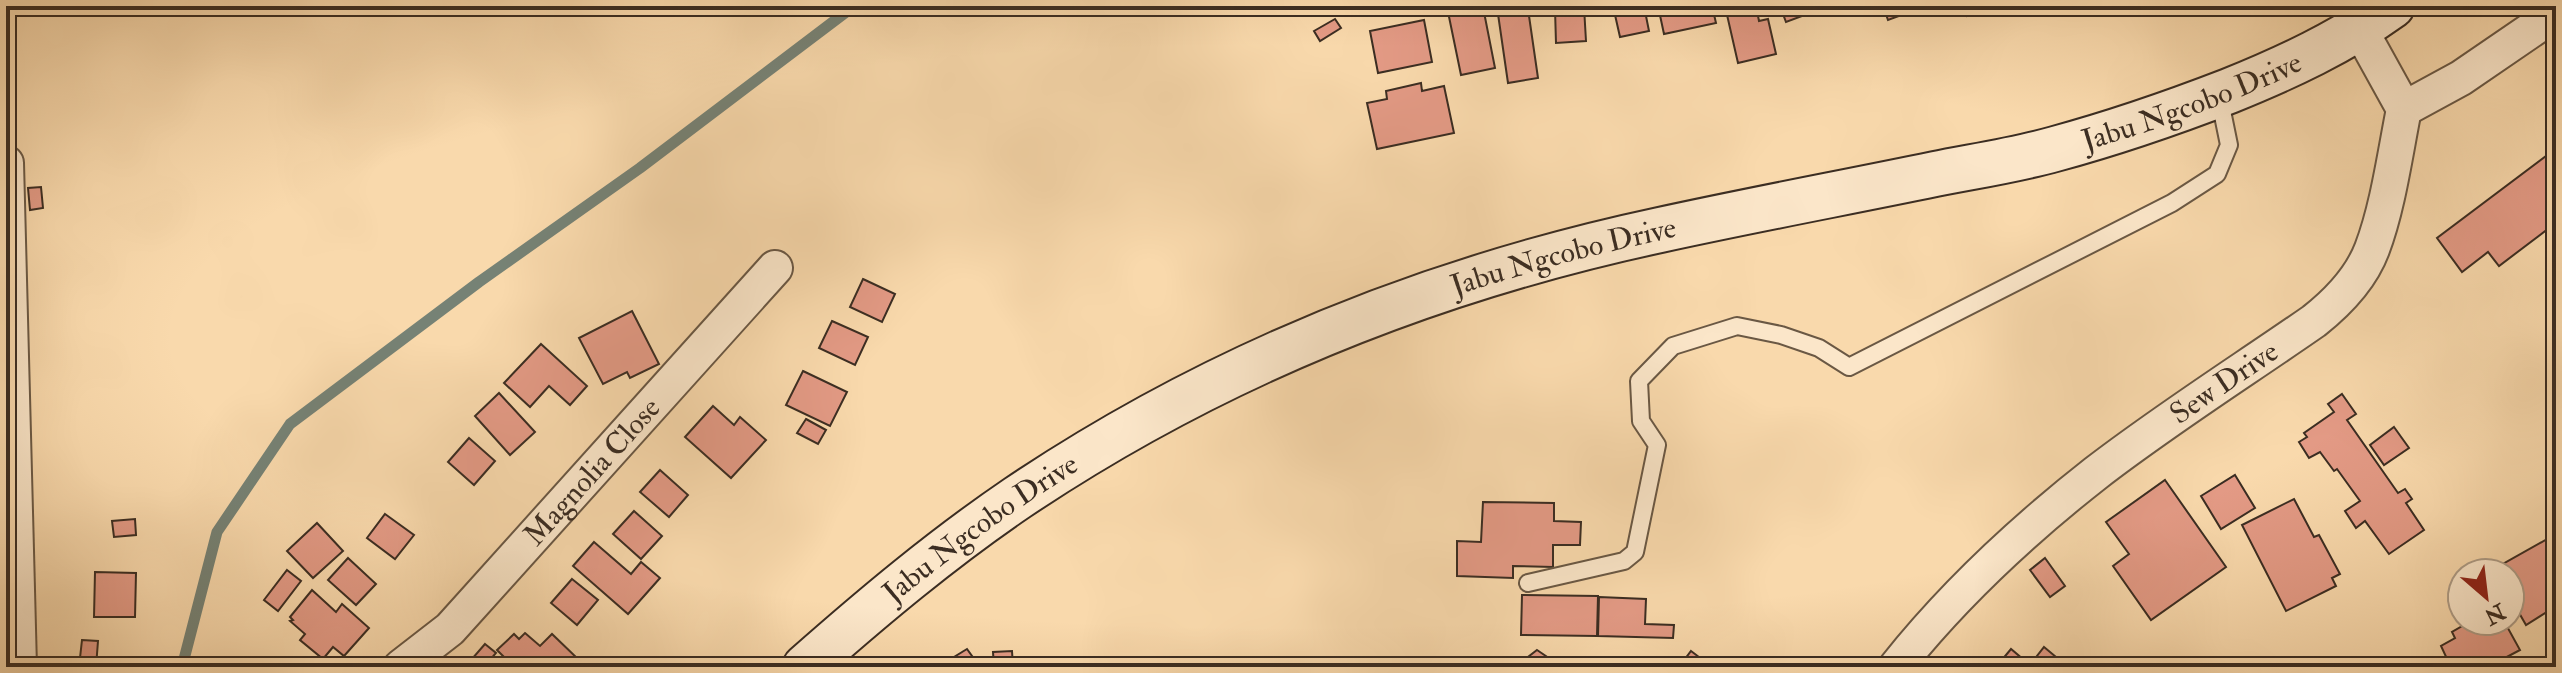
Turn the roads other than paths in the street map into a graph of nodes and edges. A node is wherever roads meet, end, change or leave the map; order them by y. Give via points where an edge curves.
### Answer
1 (2556, 13) edge
2 (2366, 14) edge
3 (2218, 95) junction
4 (2404, 109) junction
5 (6, 163) edge
6 (775, 268) dead end
7 (8, 414) edge
8 (1528, 583) dead end
9 (19, 667) edge
10 (401, 667) edge
11 (805, 667) edge
12 (1896, 667) edge

1 - 4 street via 2461,78
2 - 3 main road, Jabu Ngcobo Drive via 2265,76
2 - 4 street
3 - 8 lane via 2229,145 2217,174 2172,203 1849,367 1819,348 1737,326 1673,346 1639,381 1641,421 1657,445 1635,552 1624,561
3 - 11 main road, Jabu Ngcobo Drive via 2051,151 1548,257 1312,338 1197,391 1017,499 892,592
4 - 12 street, Sew Drive via 2372,250 2336,304 2097,472 2039,519 1933,621
5 - 7 street
6 - 10 street, Magnolia Close via 450,629
7 - 9 street

